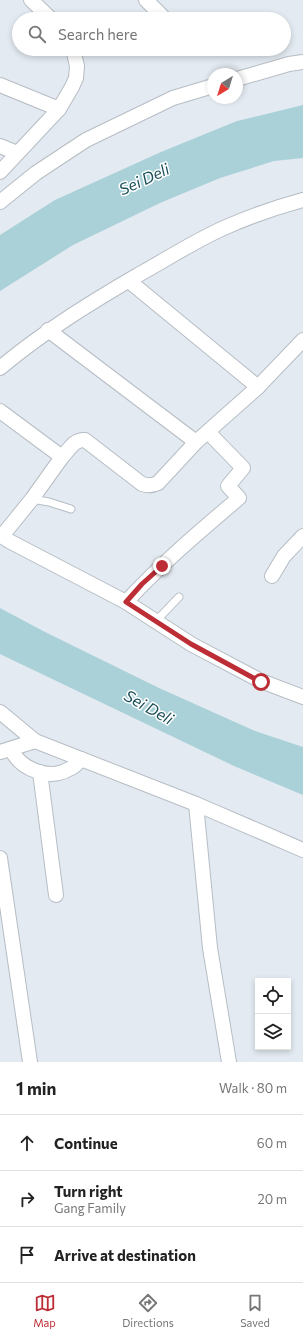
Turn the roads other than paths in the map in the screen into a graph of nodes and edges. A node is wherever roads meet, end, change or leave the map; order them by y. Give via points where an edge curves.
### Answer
1 (31, 0) edge
2 (146, 0) edge
3 (44, 12) edge
4 (158, 12) edge
5 (75, 56) edge
6 (303, 62) edge
7 (243, 78) edge
8 (0, 85) edge
9 (207, 88) edge
10 (59, 109) junction
11 (0, 146) edge
12 (17, 153) junction
13 (0, 172) edge
14 (303, 200) edge
15 (0, 202) edge
16 (129, 281) junction
17 (48, 330) junction
18 (303, 340) edge
19 (0, 368) edge
20 (258, 387) junction
21 (0, 411) edge
22 (208, 432) junction
23 (196, 442) junction
24 (62, 457) junction
25 (32, 500) junction
26 (71, 509) dead end
27 (1, 535) edge
28 (303, 536) edge
29 (272, 576) dead end
30 (180, 597) dead end
31 (126, 602) junction
32 (156, 621) junction
33 (303, 697) edge
34 (0, 712) edge
35 (35, 741) junction
36 (5, 750) edge
37 (81, 759) junction
38 (40, 772) junction
39 (196, 804) junction
40 (303, 850) edge
41 (0, 858) edge
42 (2, 885) edge
43 (56, 895) dead end
44 (30, 1062) edge
45 (229, 1062) edge

1 - 3 street
2 - 4 street
5 - 10 street via 76,78
6 - 7 street
8 - 10 street
9 - 15 street via 173,98 86,140 36,173
10 - 12 street
11 - 12 street
12 - 13 street
14 - 16 street via 274,208 225,228
16 - 17 street
16 - 20 street
17 - 19 street
17 - 23 street
18 - 20 street
20 - 22 street
21 - 24 street
22 - 23 street
22 - 31 street via 243,468 228,486 239,498 199,531
23 - 24 street via 153,486 142,484 85,440 74,443
24 - 25 street
25 - 26 lane via 50,502
25 - 27 street
27 - 31 street
28 - 29 street via 284,556
30 - 32 lane
31 - 32 street
32 - 33 street via 191,644 261,682
34 - 35 street
35 - 36 street
35 - 37 street
36 - 38 street via 20,763
37 - 38 street via 69,770
37 - 39 street
38 - 43 street
39 - 40 street
39 - 45 street via 210,948
41 - 42 street
42 - 44 street

